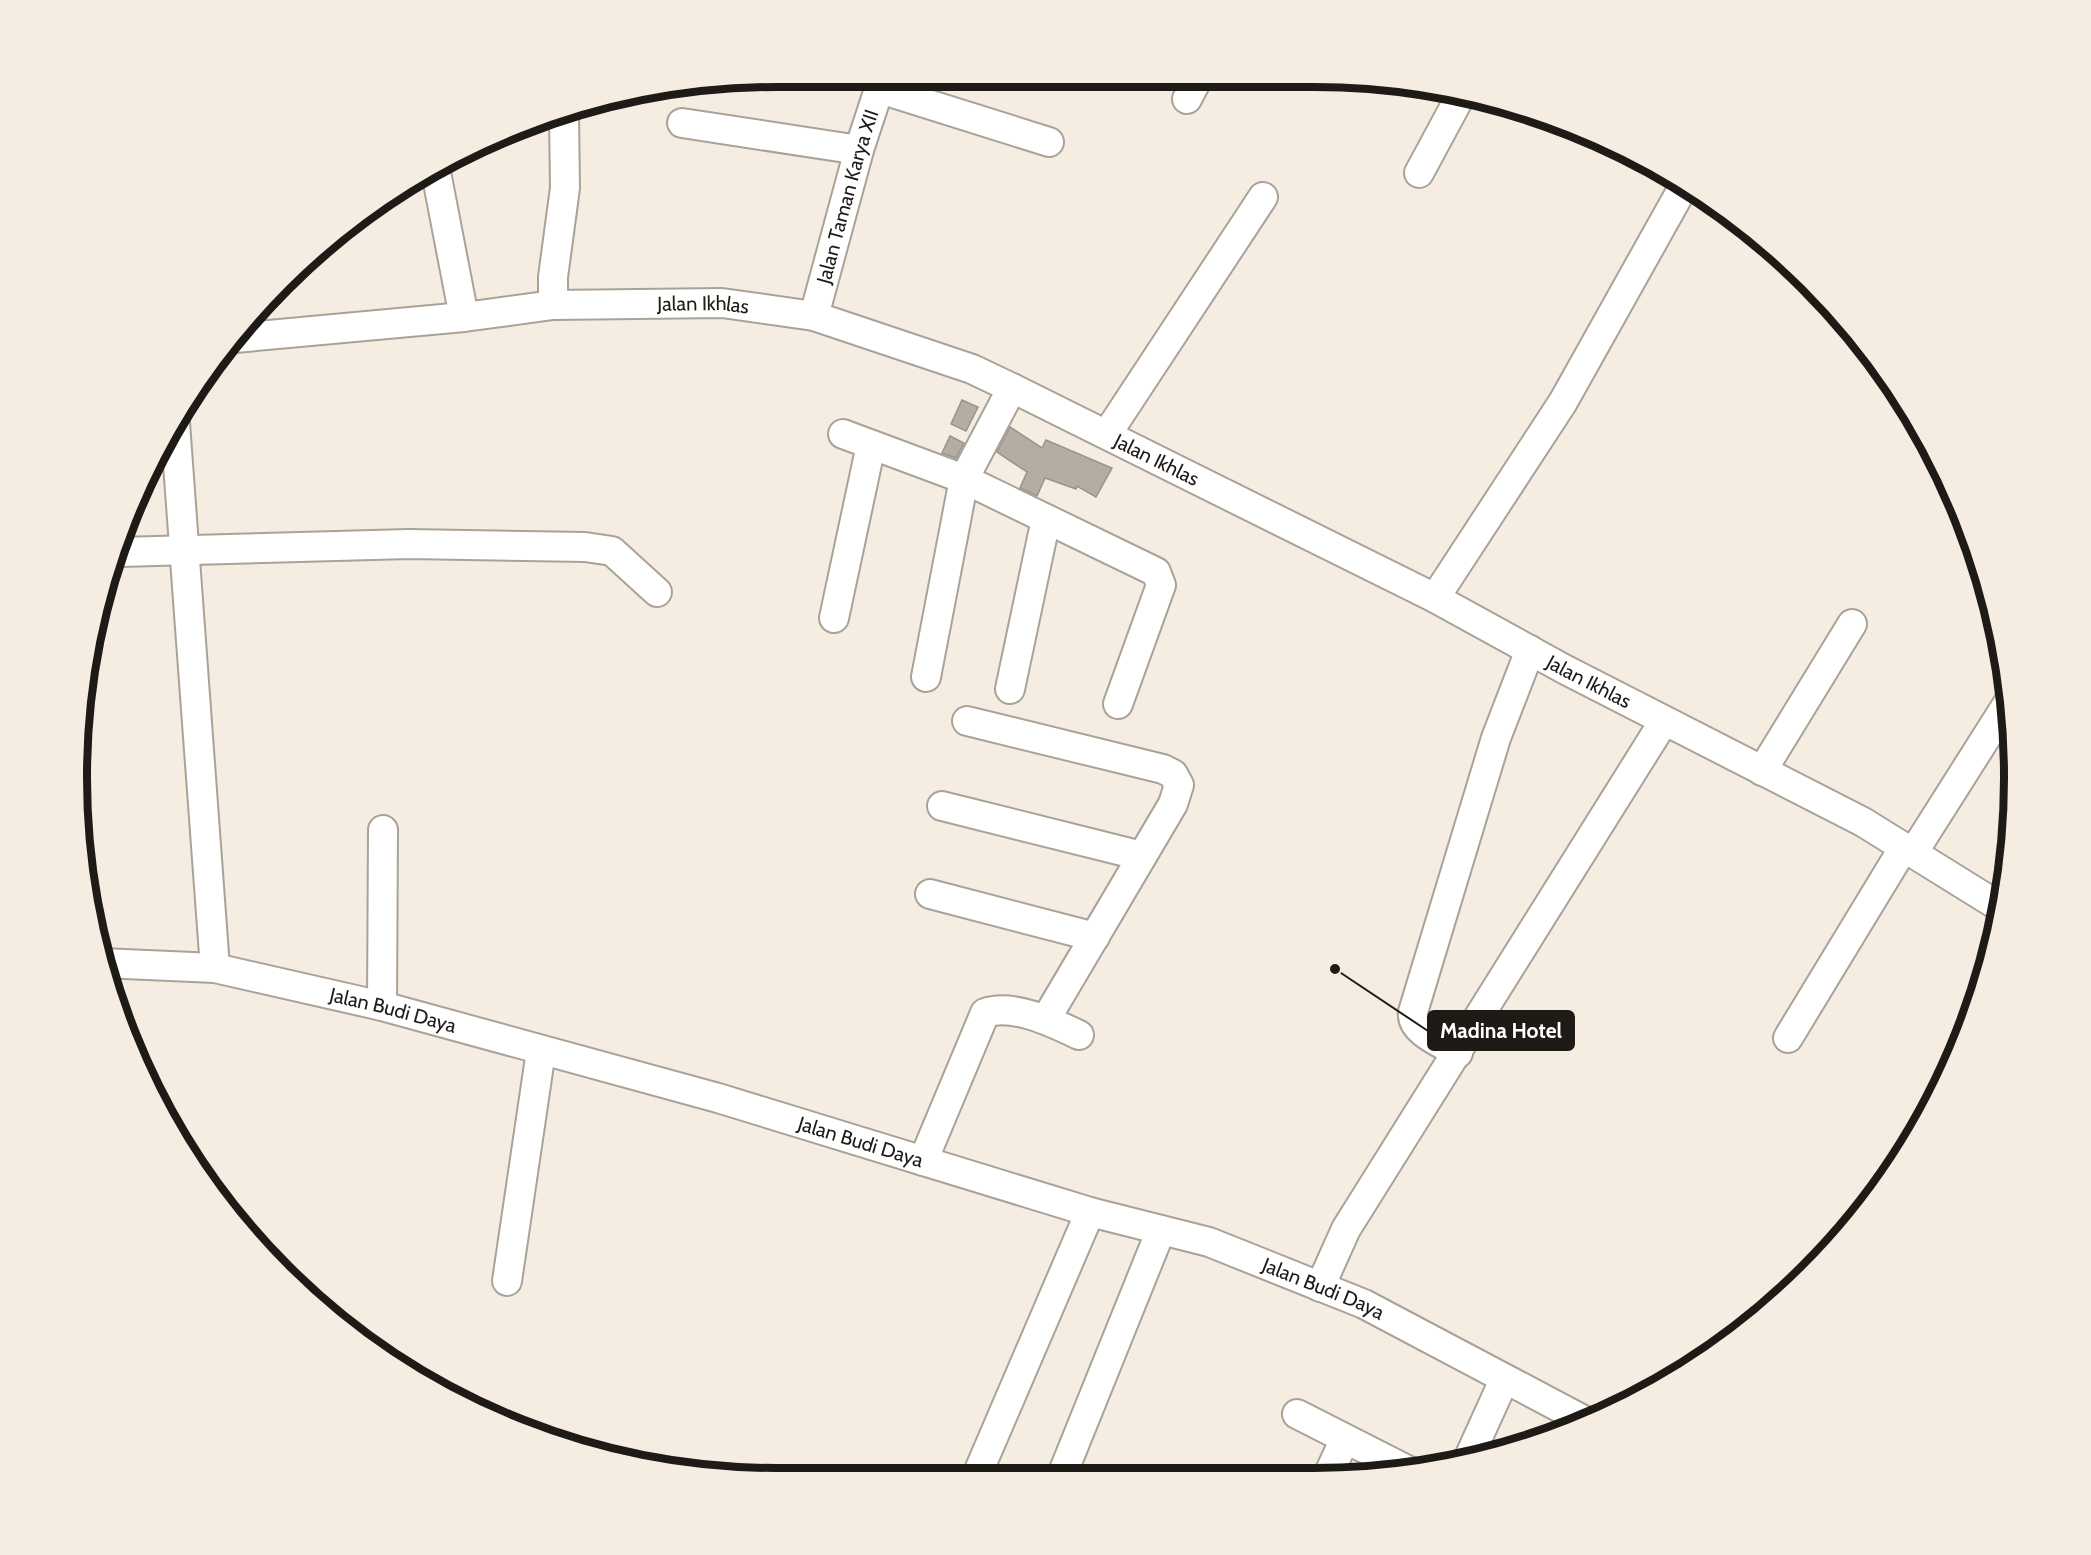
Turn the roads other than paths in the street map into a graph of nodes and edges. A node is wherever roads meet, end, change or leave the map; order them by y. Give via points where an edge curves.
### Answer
1 (881, 87) edge
2 (893, 87) edge
3 (1457, 102) edge
4 (564, 122) edge
5 (682, 123) dead end
6 (1049, 142) dead end
7 (860, 150) junction
8 (1419, 173) dead end
9 (437, 177) edge
10 (1680, 193) edge
11 (1263, 197) dead end
12 (553, 305) junction
13 (814, 315) junction
14 (464, 317) junction
15 (246, 337) edge
16 (1012, 388) junction
17 (843, 434) dead end
18 (1107, 434) junction
19 (176, 439) edge
20 (872, 445) junction
21 (964, 479) junction
22 (1046, 519) junction
23 (185, 549) junction
24 (126, 552) edge
25 (657, 592) dead end
26 (1436, 598) junction
27 (834, 618) dead end
28 (1852, 624) dead end
29 (1530, 650) junction
30 (926, 677) dead end
31 (1010, 689) dead end
32 (1118, 704) dead end
33 (2001, 713) edge
34 (1664, 721) junction
35 (967, 722) dead end
36 (1762, 771) junction
37 (942, 806) dead end
38 (383, 830) dead end
39 (1908, 850) junction
40 (1142, 856) junction
41 (930, 894) dead end
42 (1993, 902) edge
43 (1095, 937) junction
44 (113, 964) edge
45 (214, 968) junction
46 (382, 1006) junction
47 (1046, 1019) junction
48 (1079, 1035) dead end
49 (1788, 1038) dead end
50 (541, 1051) junction
51 (1458, 1053) junction
52 (923, 1161) junction
53 (1090, 1212) junction
54 (1161, 1230) junction
55 (507, 1281) dead end
56 (1320, 1287) junction
57 (1504, 1380) junction
58 (1297, 1414) dead end
59 (1575, 1416) edge
60 (1345, 1439) junction
61 (1473, 1449) edge
62 (1392, 1463) edge
63 (980, 1468) edge
64 (1065, 1468) edge
65 (1332, 1468) edge

1 - 7 street, Jalan Taman Karya XII
2 - 6 street
3 - 8 street
4 - 12 street via 565,188
5 - 7 street
7 - 13 street, Jalan Taman Karya XII
9 - 14 street
10 - 26 street via 1563,402
11 - 18 street
12 - 13 street, Jalan Ikhlas via 722,303
12 - 14 street, Jalan Ikhlas
13 - 16 street, Jalan Ikhlas via 972,369
14 - 15 street, Jalan Ikhlas
16 - 18 street, Jalan Ikhlas
16 - 21 street
17 - 20 street
18 - 26 street, Jalan Ikhlas
19 - 23 street
20 - 21 street
20 - 27 street
21 - 22 street
21 - 30 street
22 - 31 street
22 - 32 street via 1159,576 1161,585
23 - 24 street
23 - 25 street via 409,544 585,547 612,551
23 - 45 street
26 - 29 street, Jalan Ikhlas
28 - 36 street
29 - 34 street, Jalan Ikhlas
29 - 51 street via 1496,738 1413,1016 1418,1028
33 - 39 street
34 - 36 street, Jalan Ikhlas
34 - 51 street
35 - 40 street via 1173,774 1178,792
36 - 39 street, Jalan Ikhlas via 1863,822
37 - 40 street
38 - 46 street
39 - 42 street, Jalan Ikhlas
39 - 49 street
40 - 43 street
41 - 43 street
43 - 47 street
44 - 45 street, Jalan Budi Daya
45 - 46 street, Jalan Budi Daya
46 - 50 street, Jalan Budi Daya
47 - 48 street
47 - 52 street via 995,1009 985,1013
50 - 52 street, Jalan Budi Daya via 718,1098
50 - 55 street
51 - 56 street via 1346,1229
52 - 53 street, Jalan Budi Daya
53 - 54 street, Jalan Budi Daya
53 - 63 street
54 - 56 street, Jalan Budi Daya via 1209,1242
54 - 64 street
56 - 57 street, Jalan Budi Daya via 1364,1304
57 - 59 street, Jalan Budi Daya
57 - 61 street
58 - 60 street
60 - 62 street
60 - 65 street

